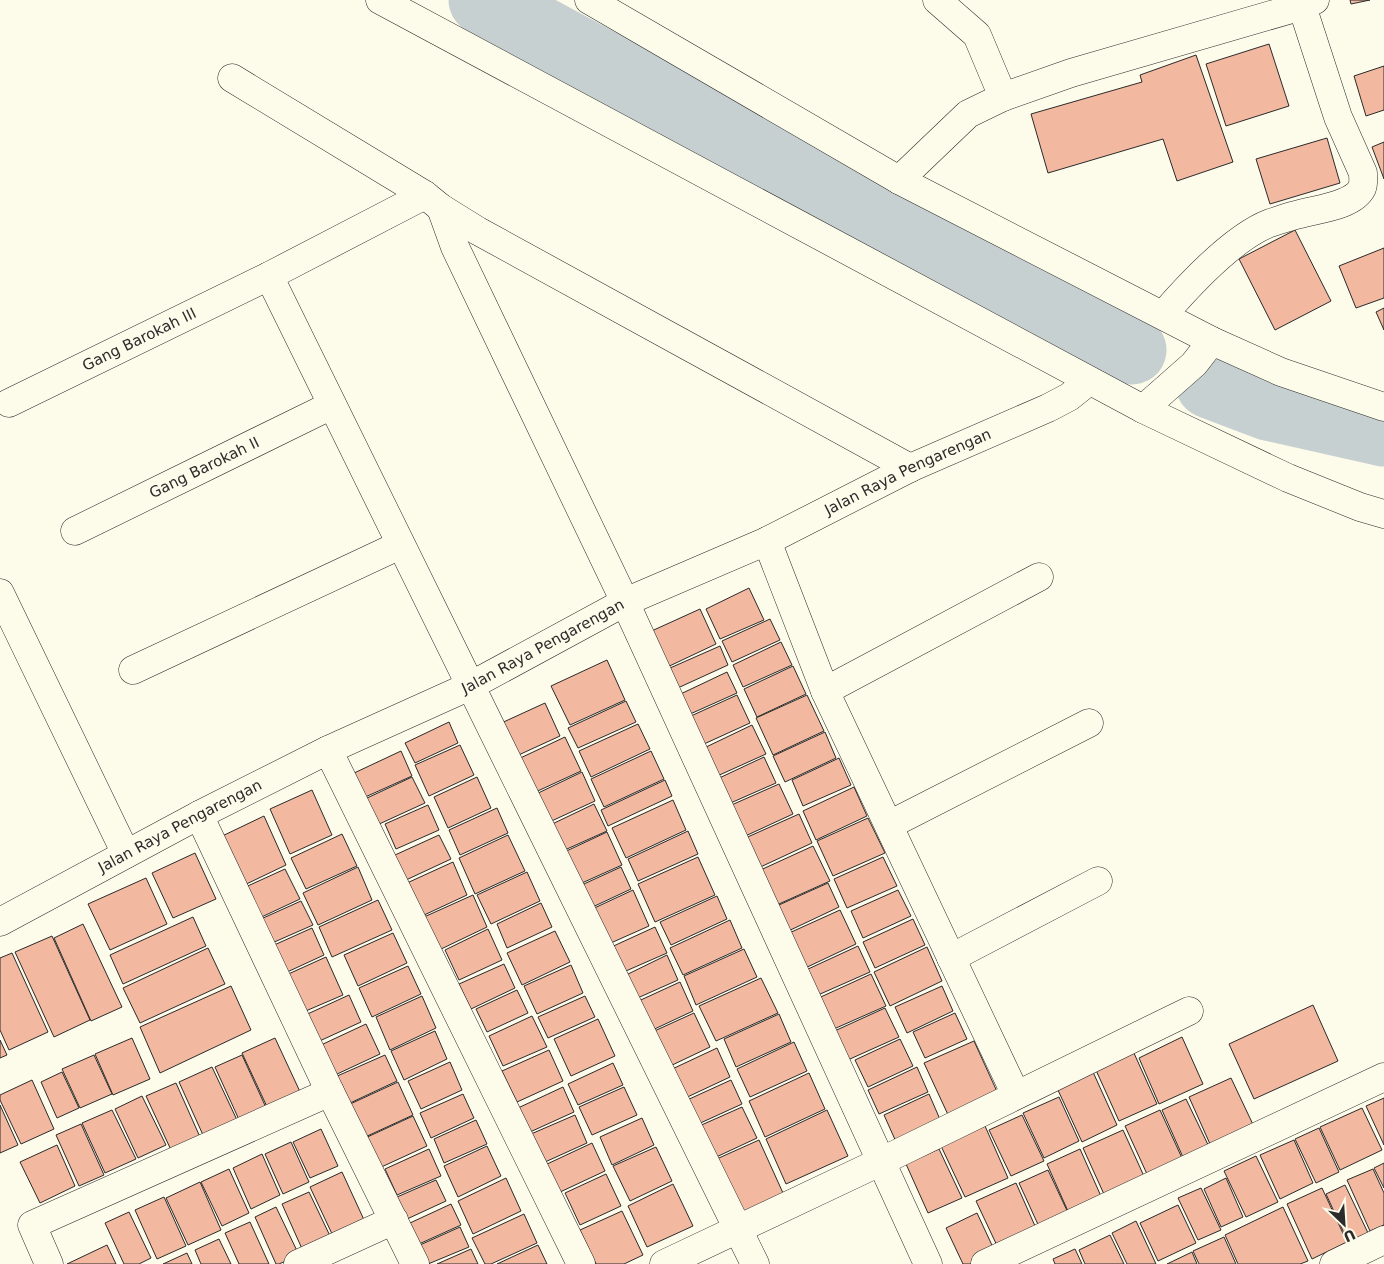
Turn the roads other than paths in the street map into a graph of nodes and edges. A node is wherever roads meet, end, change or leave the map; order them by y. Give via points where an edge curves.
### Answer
1 (380, 0) edge
2 (590, 0) edge
3 (937, 0) edge
4 (1308, 3) edge
5 (232, 78) dead end
6 (1003, 97) junction
7 (899, 180) junction
8 (433, 202) junction
9 (269, 276) junction
10 (1163, 315) junction
11 (1212, 341) junction
12 (1089, 381) junction
13 (9, 403) dead end
14 (332, 405) junction
15 (1384, 408) edge
16 (1143, 409) junction
17 (910, 468) junction
18 (1384, 514) edge
19 (75, 531) dead end
20 (767, 541) junction
21 (400, 545) junction
22 (1039, 577) dead end
23 (0, 593) edge
24 (625, 602) junction
25 (133, 670) dead end
26 (470, 686) junction
27 (825, 691) junction
28 (1088, 723) dead end
29 (328, 750) junction
30 (199, 815) junction
31 (889, 826) junction
32 (126, 854) junction
33 (1098, 881) dead end
34 (0, 922) edge
35 (951, 958) junction
36 (1189, 1011) dead end
37 (1384, 1077) edge
38 (330, 1092) junction
39 (1016, 1095) junction
40 (882, 1161) junction
41 (394, 1220) junction
42 (738, 1228) junction
43 (1384, 1240) edge
44 (49, 1264) edge
45 (298, 1264) edge
46 (415, 1264) edge
47 (580, 1264) edge
48 (664, 1264) edge
49 (755, 1264) edge
50 (928, 1264) edge
51 (985, 1264) edge
52 (1334, 1264) edge

1 - 12 street
2 - 7 street
3 - 6 street via 977,35
4 - 6 street via 1071,73
4 - 10 street via 1338,117 1363,173 1362,189 1336,205 1268,224 1242,240 1196,278
5 - 8 street
6 - 7 street via 968,114
7 - 10 street
8 - 9 street, Gang Barokah III
8 - 17 street via 478,231
8 - 24 street
9 - 13 street, Gang Barokah III
9 - 14 street
10 - 11 street
11 - 15 street via 1281,372
11 - 16 street via 1194,364
12 - 16 street
12 - 17 street, Jalan Raya Pengarengan via 1048,408
14 - 19 street, Gang Barokah II
14 - 21 street
16 - 18 street via 1288,478 1360,508
17 - 20 street, Jalan Raya Pengarengan
20 - 24 street, Jalan Raya Pengarengan
20 - 27 street
21 - 25 street
21 - 26 street
22 - 27 street
23 - 32 street
24 - 26 street, Jalan Raya Pengarengan
24 - 40 street
26 - 29 street, Jalan Raya Pengarengan
26 - 42 street
27 - 31 street
28 - 31 street
29 - 30 street, Jalan Raya Pengarengan
29 - 47 street
30 - 32 street, Jalan Raya Pengarengan
30 - 38 street
31 - 35 street
32 - 34 street, Jalan Raya Pengarengan
33 - 35 street
35 - 39 street
36 - 39 street
37 - 51 street
38 - 41 street
38 - 44 street via 32,1225
39 - 40 street
40 - 42 street
40 - 50 street
41 - 45 street
41 - 46 street
42 - 48 street
42 - 49 street
43 - 52 street

